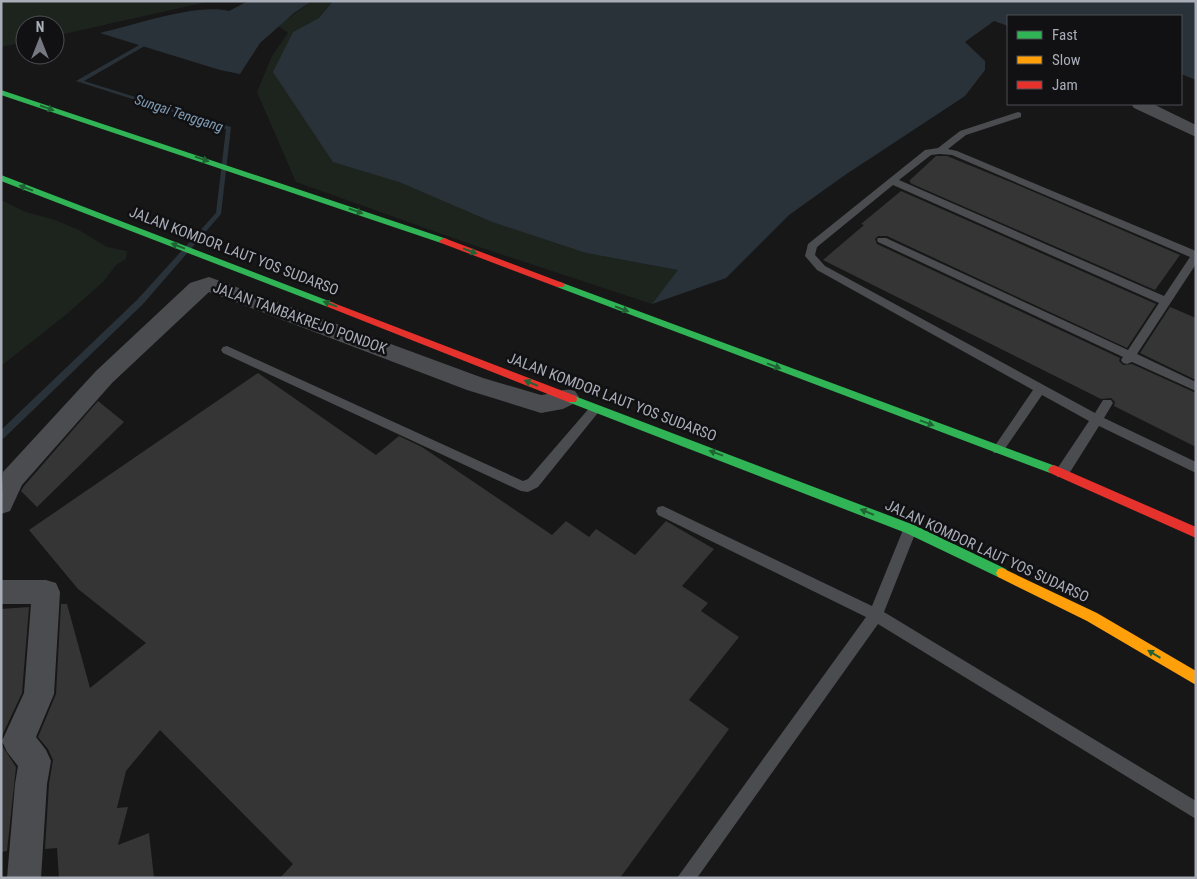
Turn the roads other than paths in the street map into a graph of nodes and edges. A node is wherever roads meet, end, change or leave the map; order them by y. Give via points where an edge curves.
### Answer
1 (1, 92) edge
2 (1142, 105) edge
3 (1018, 115) dead end
4 (1196, 132) edge
5 (940, 151) junction
6 (1, 178) edge
7 (892, 180) junction
8 (882, 240) dead end
9 (1196, 255) edge
10 (1165, 301) junction
11 (227, 350) dead end
12 (1128, 357) junction
13 (1196, 387) edge
14 (1040, 389) junction
15 (567, 397) junction
16 (1107, 402) dead end
17 (595, 409) junction
18 (1097, 420) junction
19 (998, 450) junction
20 (1196, 468) edge
21 (1062, 473) junction
22 (1, 503) edge
23 (663, 511) dead end
24 (910, 529) junction
25 (1196, 533) edge
26 (1, 592) edge
27 (876, 616) junction
28 (1196, 679) edge
29 (1196, 811) edge
30 (24, 878) edge
31 (686, 878) edge

1 -> 19 highway via 425,234
2 - 4 street
3 - 5 lane via 963,133
5 - 7 lane via 928,152
5 - 9 lane via 954,153
15 -> 6 highway, JALAN KOMDOR LAUT YOS SUDARSO
7 - 10 lane
7 - 14 lane via 812,246 810,256 821,268
8 - 12 lane
9 - 10 lane
10 - 12 lane
11 - 17 lane via 521,486 528,487 534,483
12 - 13 lane
14 - 18 lane
14 - 19 lane
15 - 17 highway, JALAN KOMDOR LAUT YOS SUDARSO
15 - 22 street, JALAN TAMBAKREJO PONDOK via 541,404 475,384 209,284 198,288 104,377 12,479
16 - 18 lane
24 -> 17 highway, JALAN KOMDOR LAUT YOS SUDARSO
18 - 20 lane
18 - 21 lane
19 - 21 highway
21 - 25 highway
23 - 27 lane
24 - 27 lane
28 -> 24 highway, JALAN KOMDOR LAUT YOS SUDARSO via 1092,617
26 - 30 street via 46,592 39,694 18,741 35,761
27 - 29 lane
27 - 31 lane

